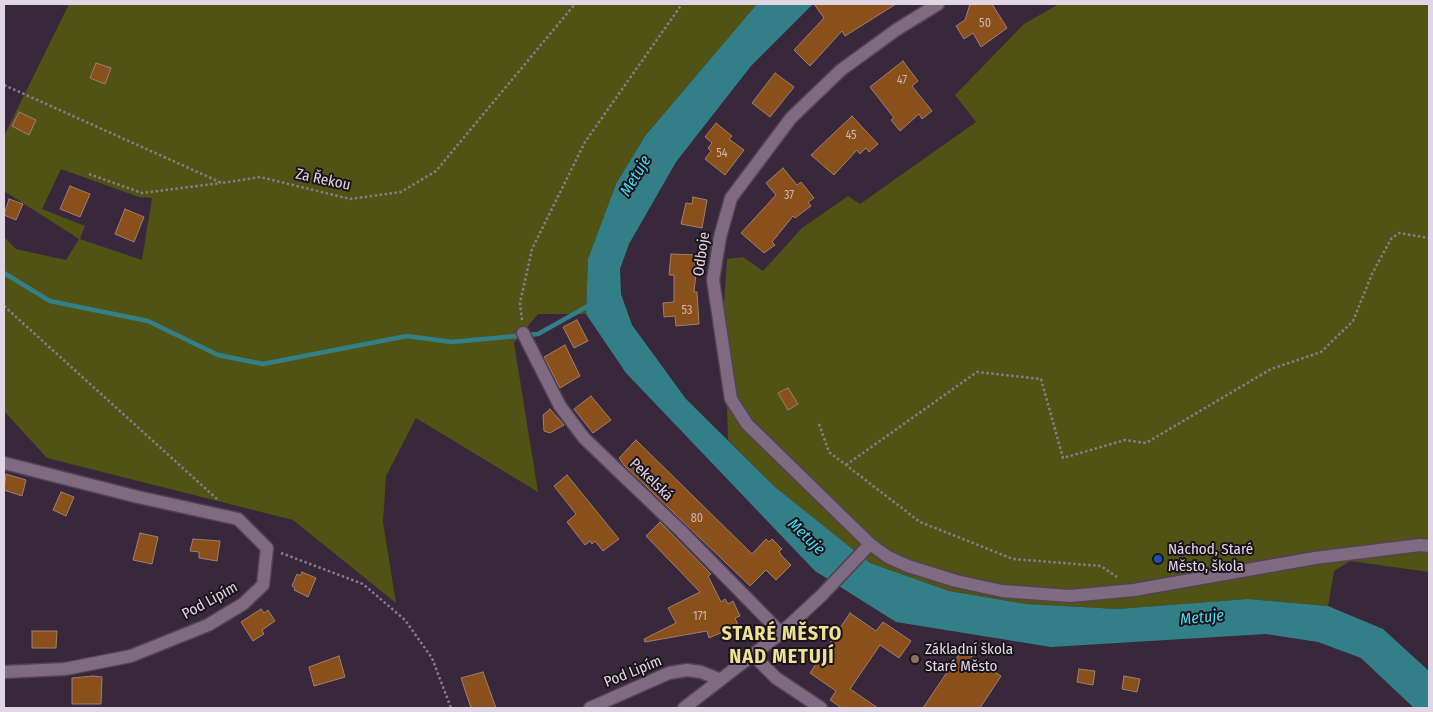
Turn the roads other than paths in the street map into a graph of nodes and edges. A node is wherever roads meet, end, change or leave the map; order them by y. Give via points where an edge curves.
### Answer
1 (938, 4) edge
2 (523, 332) road end
3 (4, 463) edge
4 (1429, 546) edge
5 (866, 548) junction
6 (781, 633) junction
7 (754, 655) junction
8 (4, 672) edge
9 (719, 679) junction
10 (590, 708) edge
11 (684, 708) edge
12 (821, 708) edge

1 - 5 street, Odboje via 841,70 791,118 731,198 713,280 731,399 747,424
2 - 6 street, Pekelská via 560,406 584,438
3 - 8 street, Pod Lipím via 238,519 267,548 263,585 243,604 208,625 130,656 65,669
4 - 5 street, Odboje via 1314,558 1134,590 1070,596 1002,591 956,581
5 - 6 street via 822,596
6 - 7 street
7 - 9 street
7 - 12 street via 776,678
9 - 10 street, Pod Lipím via 687,670 669,674
9 - 11 street

